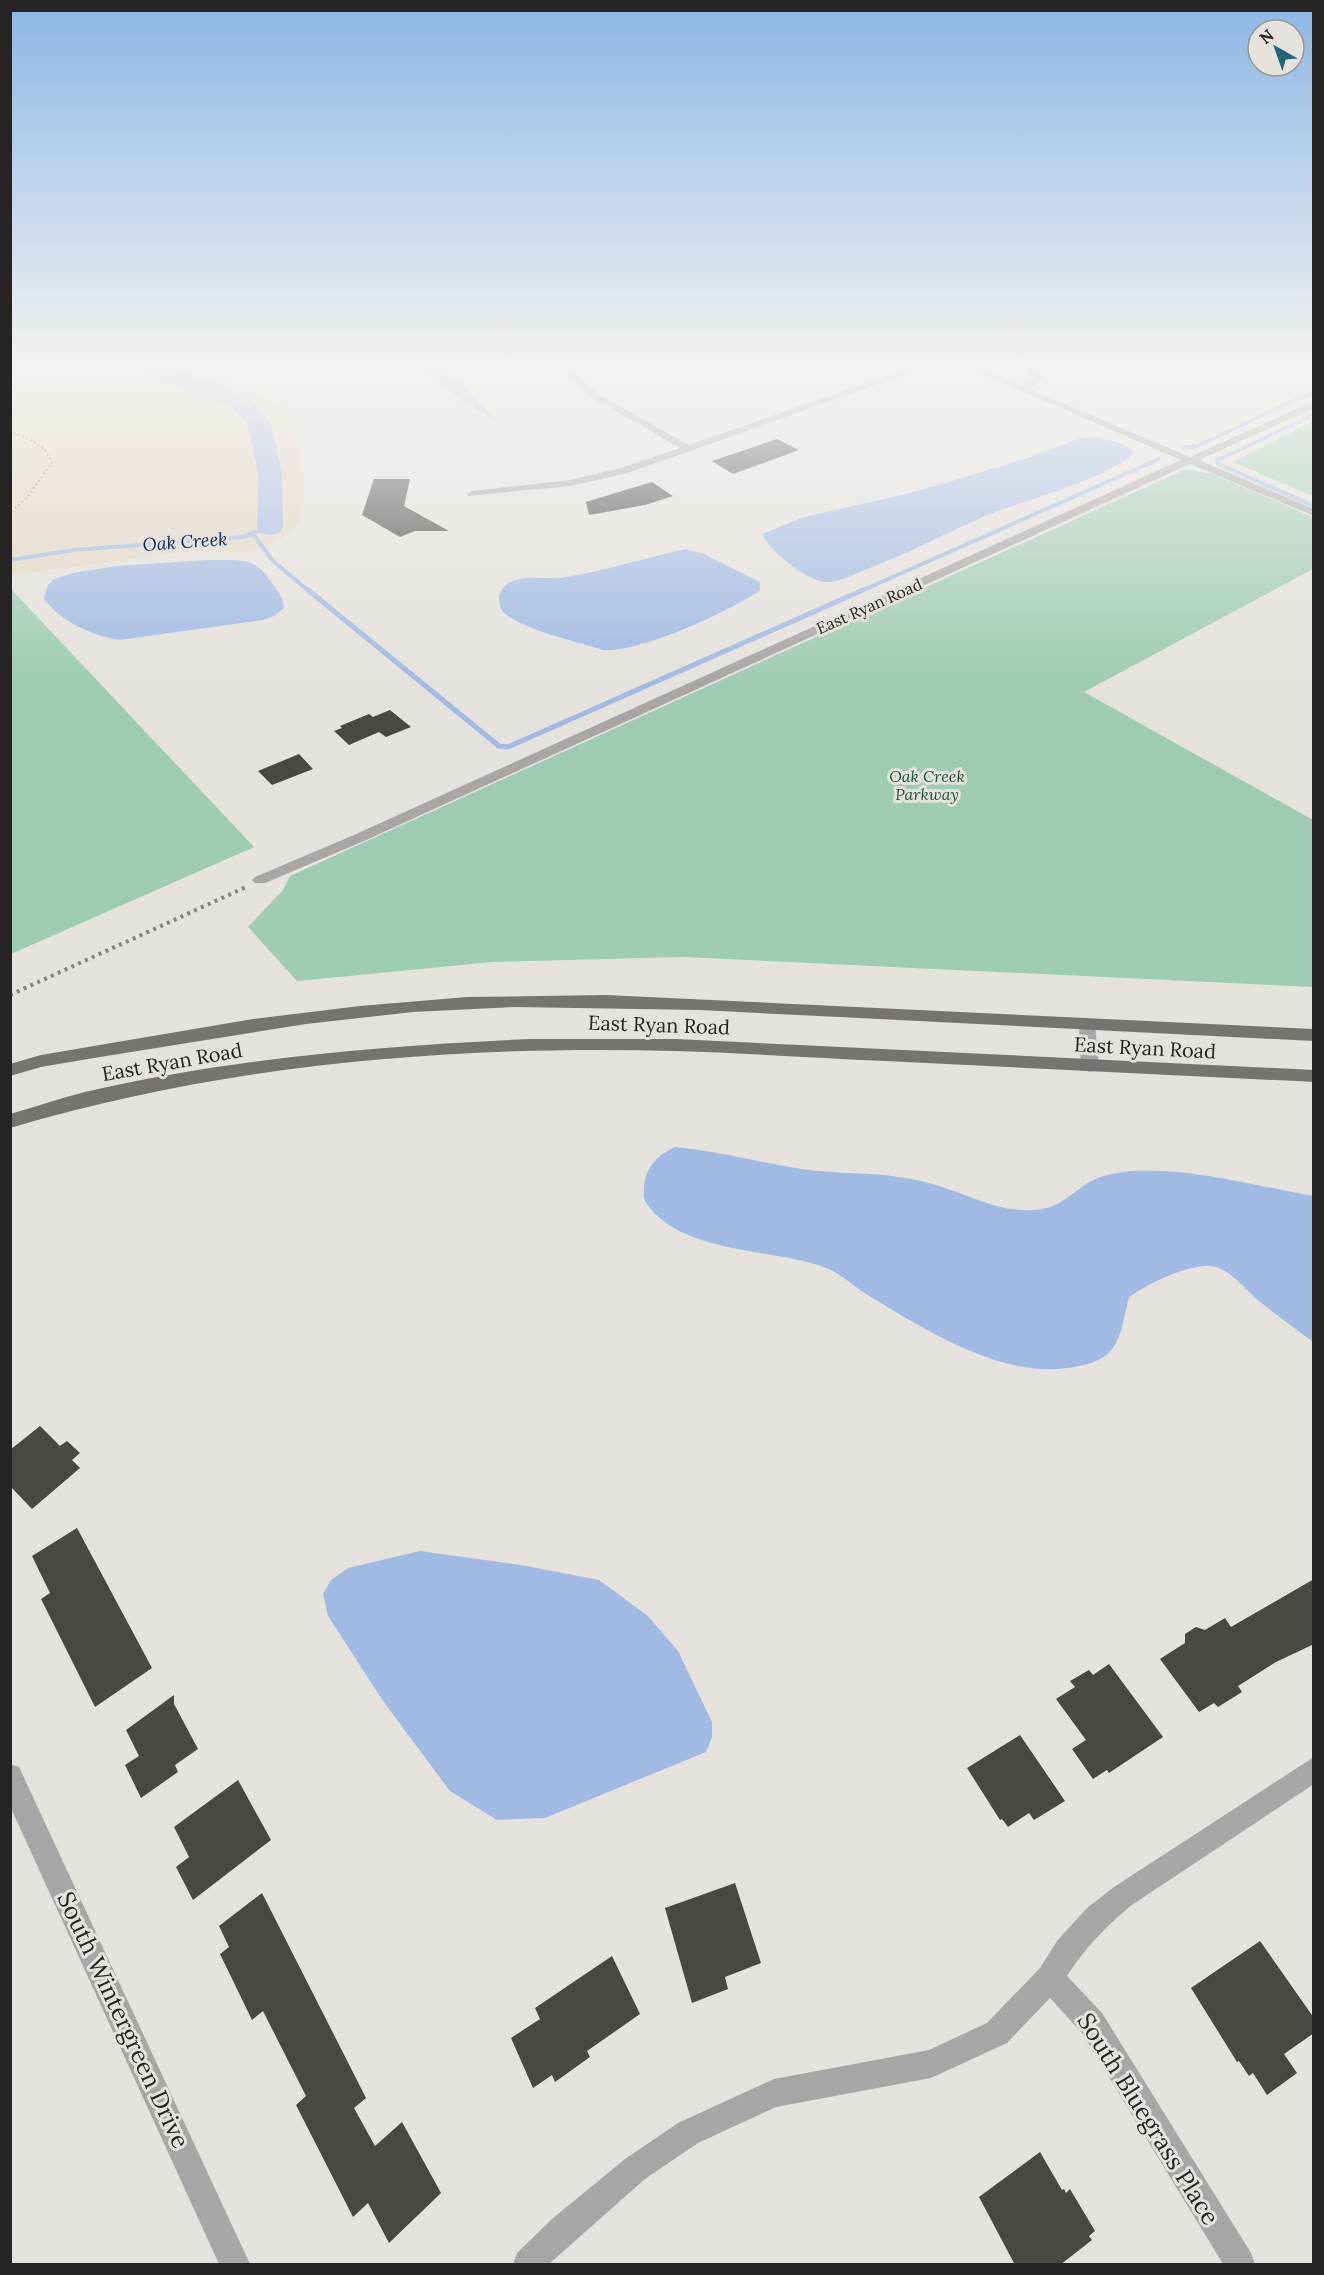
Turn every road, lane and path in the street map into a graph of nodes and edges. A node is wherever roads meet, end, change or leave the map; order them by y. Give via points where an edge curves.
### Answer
1 (45, 472) edge
2 (619, 472) edge
3 (1165, 472) edge
4 (1217, 472) edge
5 (472, 494) dead end
6 (10, 512) edge
7 (1314, 513) edge
8 (260, 880) joint
9 (10, 995) edge
10 (1087, 1024) junction
11 (1314, 1035) edge
12 (1090, 1066) junction
13 (10, 1070) edge
14 (1314, 1076) edge
15 (10, 1120) edge
16 (1314, 1769) edge
17 (10, 1776) edge
18 (1050, 1978) junction
19 (235, 2265) edge
20 (528, 2265) edge
21 (1240, 2265) edge

1 - 6 path via 25,500
2 - 5 street via 570,483
3 - 8 street, East Ryan Road
4 - 7 street
8 - 9 path
10 - 11 main road, East Ryan Road
10 - 12 street
10 - 13 main road, East Ryan Road via 681,1002 466,1003 254,1024 41,1061
12 - 14 main road, East Ryan Road
12 - 15 main road, East Ryan Road via 676,1045 506,1045 376,1053 247,1069 93,1097
16 - 18 street via 1096,1917
17 - 19 street, South Wintergreen Drive
18 - 20 street via 997,2033 931,2064 774,2093 688,2133 635,2169
18 - 21 street, South Bluegrass Place via 1092,2023

